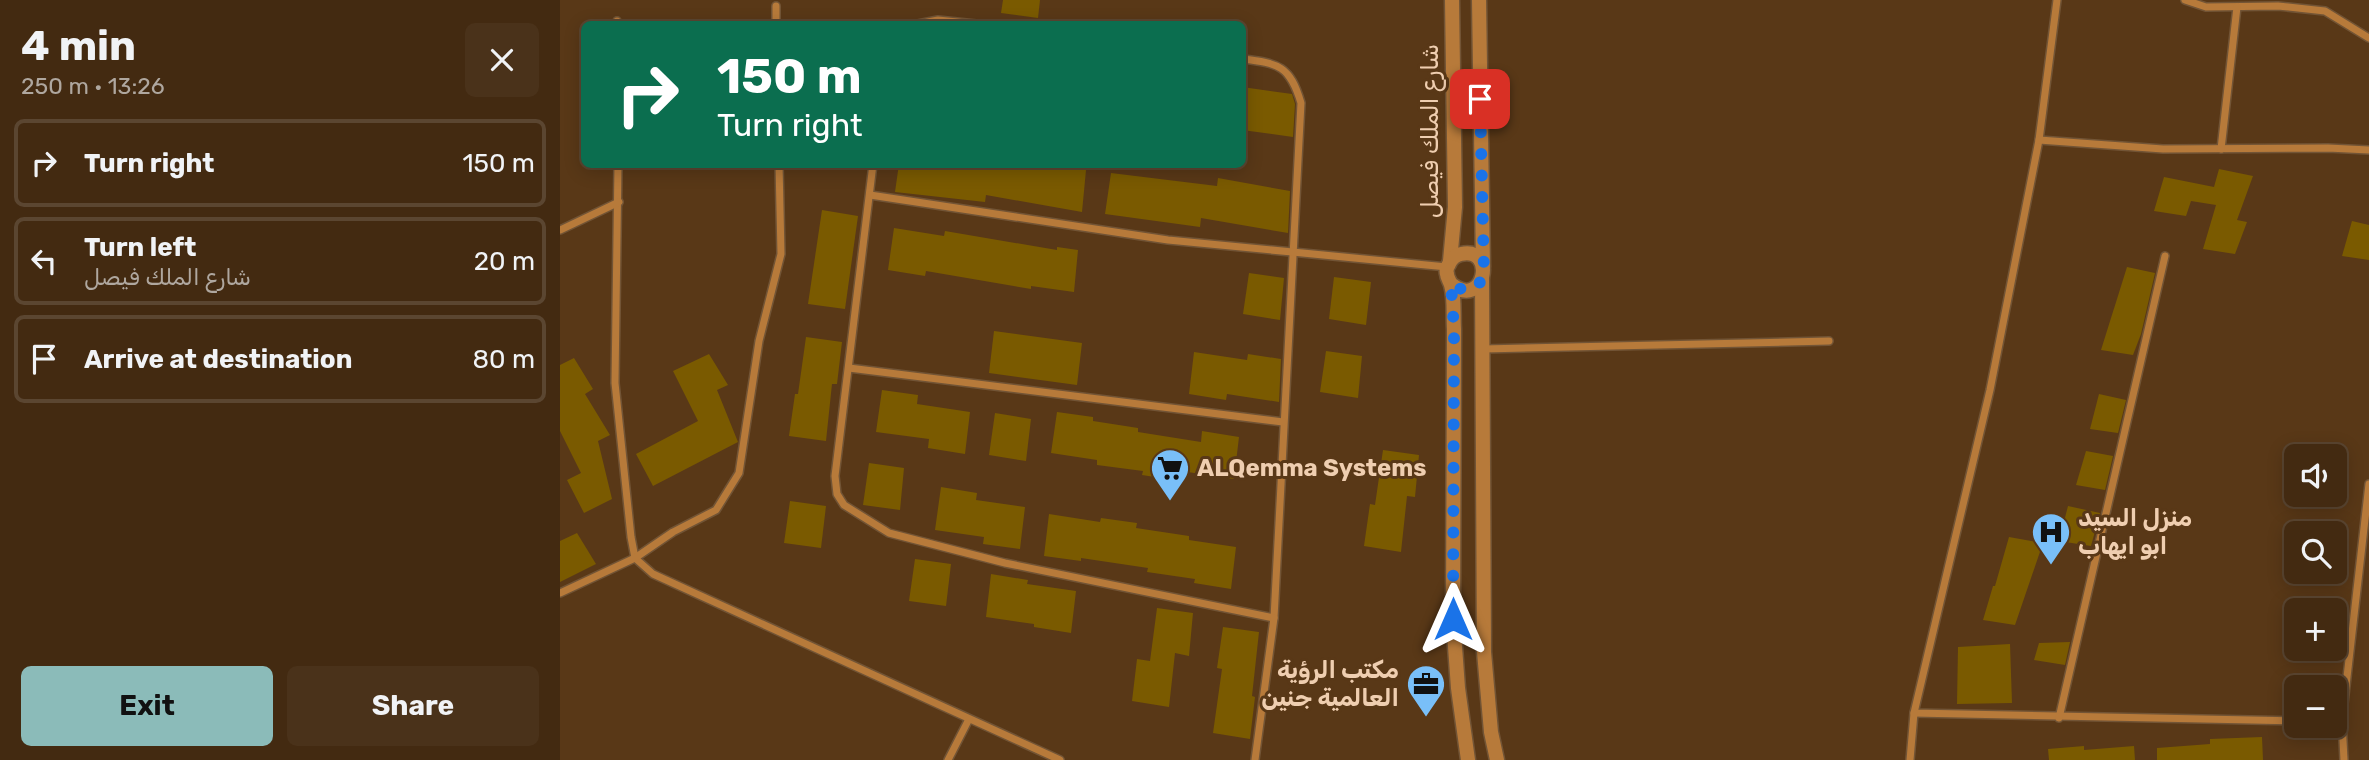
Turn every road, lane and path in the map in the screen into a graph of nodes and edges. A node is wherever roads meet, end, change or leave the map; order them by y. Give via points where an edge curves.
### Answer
1 (1452, 0) edge
2 (1479, 0) edge
3 (2057, 0) edge
4 (2185, 0) edge
5 (776, 6) dead end
6 (2237, 7) junction
7 (776, 21) edge
8 (2369, 38) edge
9 (1246, 59) edge
10 (2039, 140) junction
11 (2221, 149) junction
12 (2369, 150) edge
13 (618, 168) edge
14 (779, 168) edge
15 (873, 168) edge
16 (870, 195) junction
17 (619, 202) junction
18 (560, 230) edge
19 (1293, 253) junction
20 (2165, 256) dead end
21 (1448, 264) junction
22 (1483, 273) junction
23 (1451, 284) junction
24 (1829, 341) dead end
25 (1482, 349) junction
26 (849, 368) junction
27 (1283, 422) junction
28 (2369, 484) edge
29 (635, 558) junction
30 (560, 593) edge
31 (1274, 618) junction
32 (2344, 675) edge
33 (1914, 713) junction
34 (2059, 718) junction
35 (969, 719) junction
36 (2284, 720) edge
37 (2341, 738) edge
38 (948, 760) edge
39 (1060, 760) edge
40 (1255, 760) edge
41 (1468, 760) edge
42 (1497, 760) edge
43 (1910, 760) edge
44 (2344, 760) edge

1 - 21 main road, شارع الملك فيصل via 1455,207
2 - 22 main road, شارع الملك فيصل
3 - 10 street
4 - 6 street via 2207,7
5 - 7 street
6 - 8 street via 2325,11
6 - 11 street
9 - 19 street via 1285,69 1301,103
10 - 11 street
10 - 33 street via 1990,390
11 - 12 street
13 - 17 street
14 - 29 street via 781,254 759,341 739,473 716,509
15 - 16 street
16 - 19 street via 1168,240
16 - 26 street
17 - 18 street
17 - 29 street via 615,383
19 - 21 street
19 - 27 street
20 - 34 street
21 - 22 main road via 1459,254 1471,254
21 - 23 main road
22 - 23 main road via 1479,285 1468,290
22 - 25 main road, شارع الملك فيصل
23 - 41 main road via 1453,619
24 - 25 street
25 - 42 main road, شارع الملك فيصل via 1484,652
26 - 27 street
26 - 31 street via 835,488 848,509 882,531 1005,563
27 - 31 street
28 - 32 street
29 - 30 street
29 - 35 street via 653,574
31 - 40 street
33 - 34 street
33 - 43 street
34 - 36 street
35 - 38 street
35 - 39 street
37 - 44 street

